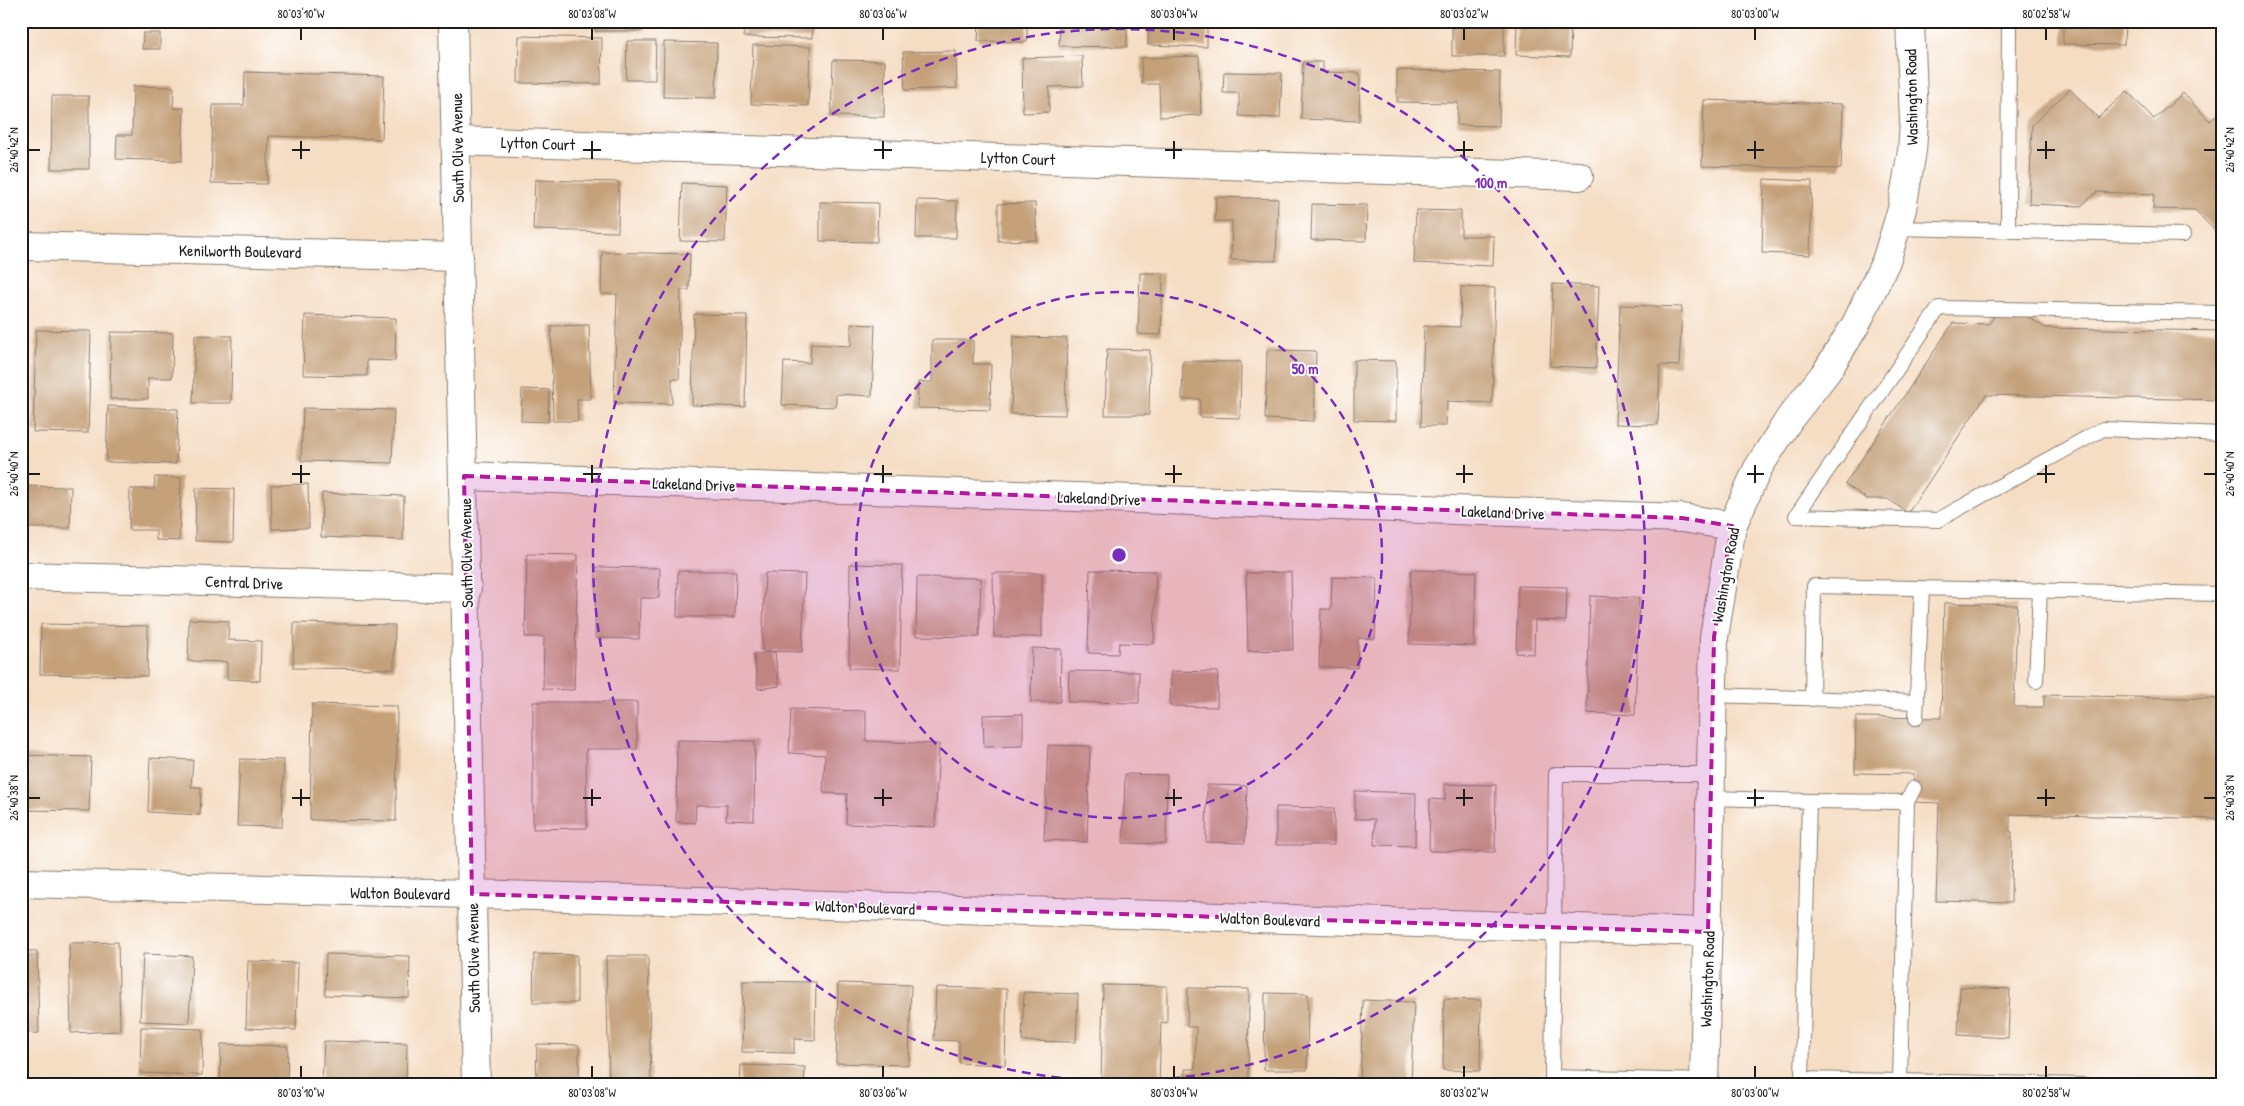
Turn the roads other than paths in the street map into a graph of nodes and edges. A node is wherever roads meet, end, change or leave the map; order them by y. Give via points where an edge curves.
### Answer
1 (454, 21) edge
2 (1910, 21) edge
3 (2009, 21) edge
4 (456, 141) junction
5 (1579, 176) dead end
6 (1896, 228) junction
7 (2008, 231) junction
8 (2182, 235) dead end
9 (21, 246) edge
10 (459, 257) junction
11 (2223, 313) edge
12 (2223, 434) edge
13 (464, 476) junction
14 (1732, 526) junction
15 (21, 576) edge
16 (467, 588) junction
17 (1922, 588) junction
18 (2040, 590) junction
19 (2223, 594) edge
20 (2036, 681) dead end
21 (1713, 695) junction
22 (1812, 699) junction
23 (1917, 702) junction
24 (1916, 718) dead end
25 (1711, 786) junction
26 (1914, 788) dead end
27 (1809, 801) junction
28 (1907, 802) junction
29 (21, 883) edge
30 (472, 894) junction
31 (1555, 928) junction
32 (1708, 932) junction
33 (1900, 1082) junction
34 (1704, 1083) edge
35 (476, 1085) edge
36 (2082, 1085) edge

1 - 4 street, South Olive Avenue
2 - 6 street, Washington Road via 1912,151
3 - 7 lane
4 - 5 street, Lytton Court
4 - 10 street, South Olive Avenue
6 - 7 lane
6 - 14 street, Washington Road via 1886,261 1856,324 1758,468
7 - 8 lane
9 - 10 street, Kenilworth Boulevard
10 - 13 street, South Olive Avenue
11 - 12 lane via 1939,308 1796,516 1938,520 2103,429
13 - 14 street, Lakeland Drive via 1672,518
13 - 16 street, South Olive Avenue
14 - 21 street, Washington Road via 1714,637
15 - 16 street, Central Drive
16 - 30 street, South Olive Avenue
17 - 18 lane
17 - 22 lane via 1814,586
17 - 23 lane
18 - 19 lane
18 - 20 lane
21 - 22 lane
21 - 25 street, Washington Road
22 - 23 lane
23 - 24 lane
25 - 27 lane
25 - 31 lane via 1556,774
25 - 32 street, Washington Road
26 - 28 lane
27 - 28 lane
27 - 33 lane via 1802,1079
28 - 33 lane
29 - 30 street, Walton Boulevard
30 - 31 street, Walton Boulevard
30 - 35 street, South Olive Avenue
31 - 32 street, Walton Boulevard
31 - 34 lane via 1552,1077
32 - 34 street, Washington Road
33 - 36 lane

